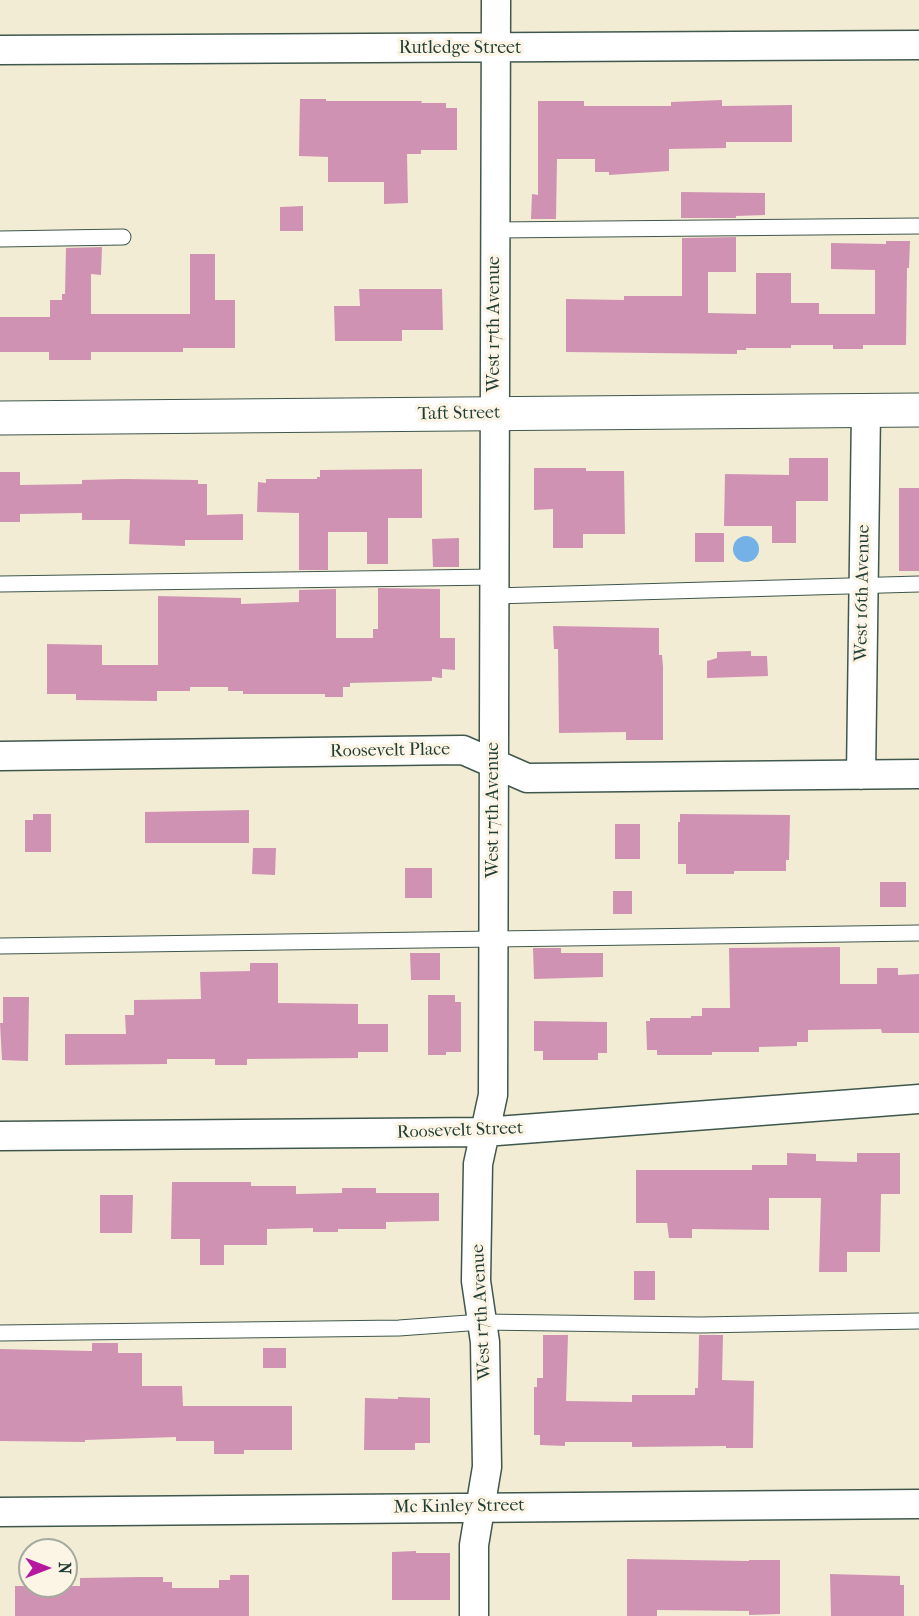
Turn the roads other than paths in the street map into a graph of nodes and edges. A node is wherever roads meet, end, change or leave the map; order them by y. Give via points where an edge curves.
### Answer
1 (496, 0) edge
2 (919, 45) edge
3 (496, 49) junction
4 (0, 50) edge
5 (919, 226) edge
6 (496, 230) junction
7 (123, 237) dead end
8 (0, 239) edge
9 (919, 410) edge
10 (866, 411) junction
11 (495, 414) junction
12 (0, 418) edge
13 (0, 584) edge
14 (919, 584) edge
15 (863, 585) junction
16 (495, 586) junction
17 (0, 756) edge
18 (494, 765) junction
19 (919, 774) edge
20 (861, 775) junction
21 (919, 933) edge
22 (494, 937) junction
23 (0, 946) edge
24 (919, 1099) edge
25 (484, 1132) junction
26 (0, 1136) edge
27 (919, 1321) edge
28 (482, 1322) junction
29 (0, 1334) edge
30 (919, 1504) edge
31 (481, 1507) junction
32 (0, 1512) edge
33 (474, 1616) edge

1 - 3 street, West 17th Avenue
2 - 3 street, Rutledge Street
3 - 4 street, Rutledge Street
3 - 6 street, West 17th Avenue
5 - 6 lane
6 - 11 street, West 17th Avenue
7 - 8 lane
9 - 10 street, Taft Street
10 - 11 street, Taft Street
10 - 15 street, West 16th Avenue
11 - 12 street, Taft Street
11 - 16 street, West 17th Avenue
13 - 16 lane
14 - 15 lane
15 - 16 lane
15 - 20 street, West 16th Avenue
16 - 18 street, West 17th Avenue
17 - 18 street, Roosevelt Place via 463,750
18 - 20 street, Roosevelt Place via 527,778
18 - 22 street, West 17th Avenue
19 - 20 street, Roosevelt Place
21 - 22 lane
22 - 23 lane
22 - 25 street, West 17th Avenue via 493,1095
24 - 25 street, Roosevelt Street
25 - 26 street, Roosevelt Street
25 - 28 street, West 17th Avenue via 478,1164 476,1281
27 - 28 lane via 700,1325
28 - 29 lane via 399,1328
28 - 31 street, West 17th Avenue via 487,1467
30 - 31 street, Mc Kinley Street
31 - 32 street, Mc Kinley Street
31 - 33 street, West 17th Avenue via 474,1545

